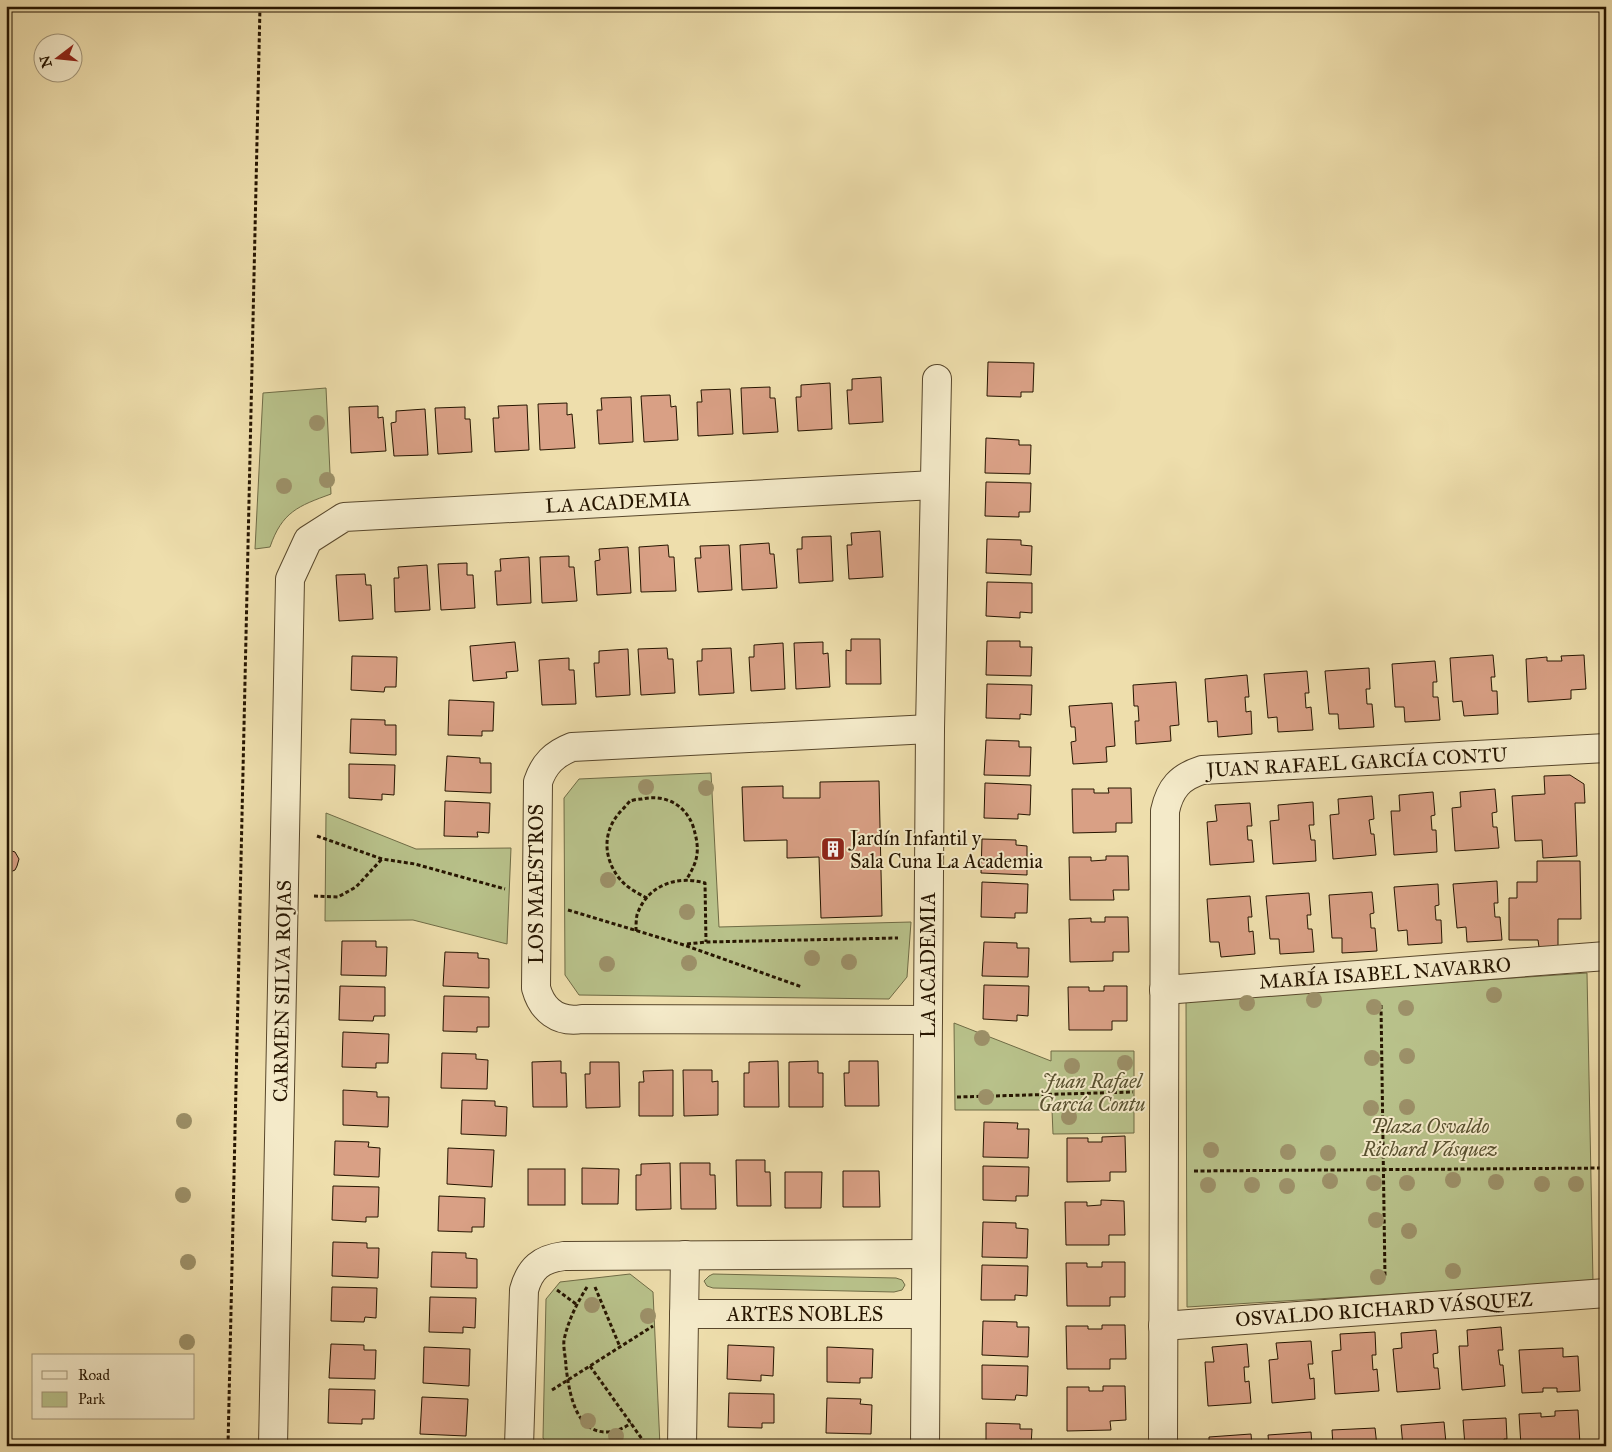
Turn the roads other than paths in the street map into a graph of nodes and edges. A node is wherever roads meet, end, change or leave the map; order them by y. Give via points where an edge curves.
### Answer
1 (937, 379) dead end
2 (934, 485) junction
3 (308, 540) joint
4 (930, 730) junction
5 (1606, 748) edge
6 (1606, 956) edge
7 (1164, 990) junction
8 (928, 1020) junction
9 (926, 1254) junction
10 (685, 1255) junction
11 (1606, 1293) edge
12 (684, 1310) junction
13 (925, 1314) junction
14 (1163, 1326) junction
15 (273, 1446) edge
16 (519, 1446) edge
17 (682, 1446) edge
18 (925, 1446) edge
19 (1163, 1446) edge

1 - 2 street, LA ACADEMIA
2 - 3 street, LA ACADEMIA via 344,517
2 - 4 street, LA ACADEMIA
3 - 15 street, CARMEN SILVA ROJAS via 290,579
4 - 8 street, LA ACADEMIA
4 - 8 street, LOS MAESTROS via 572,747 548,762 538,782 536,899 538,998 552,1015 562,1019
5 - 7 street, JUAN RAFAEL GARCÍA CONTU via 1213,769 1191,774 1174,789 1165,811
6 - 7 street, MARÍA ISABEL NAVARRO
7 - 14 street, JUAN RAFAEL GARCÍA CONTU
8 - 9 street, LA ACADEMIA
9 - 10 street
9 - 13 street, LA ACADEMIA
10 - 12 street
10 - 16 street via 558,1256 532,1271 524,1290
11 - 14 street, OSVALDO RICHARD VÁSQUEZ
12 - 13 street, ARTES NOBLES
12 - 17 street
13 - 18 street, LA ACADEMIA
14 - 19 street, JUAN RAFAEL GARCÍA CONTU

